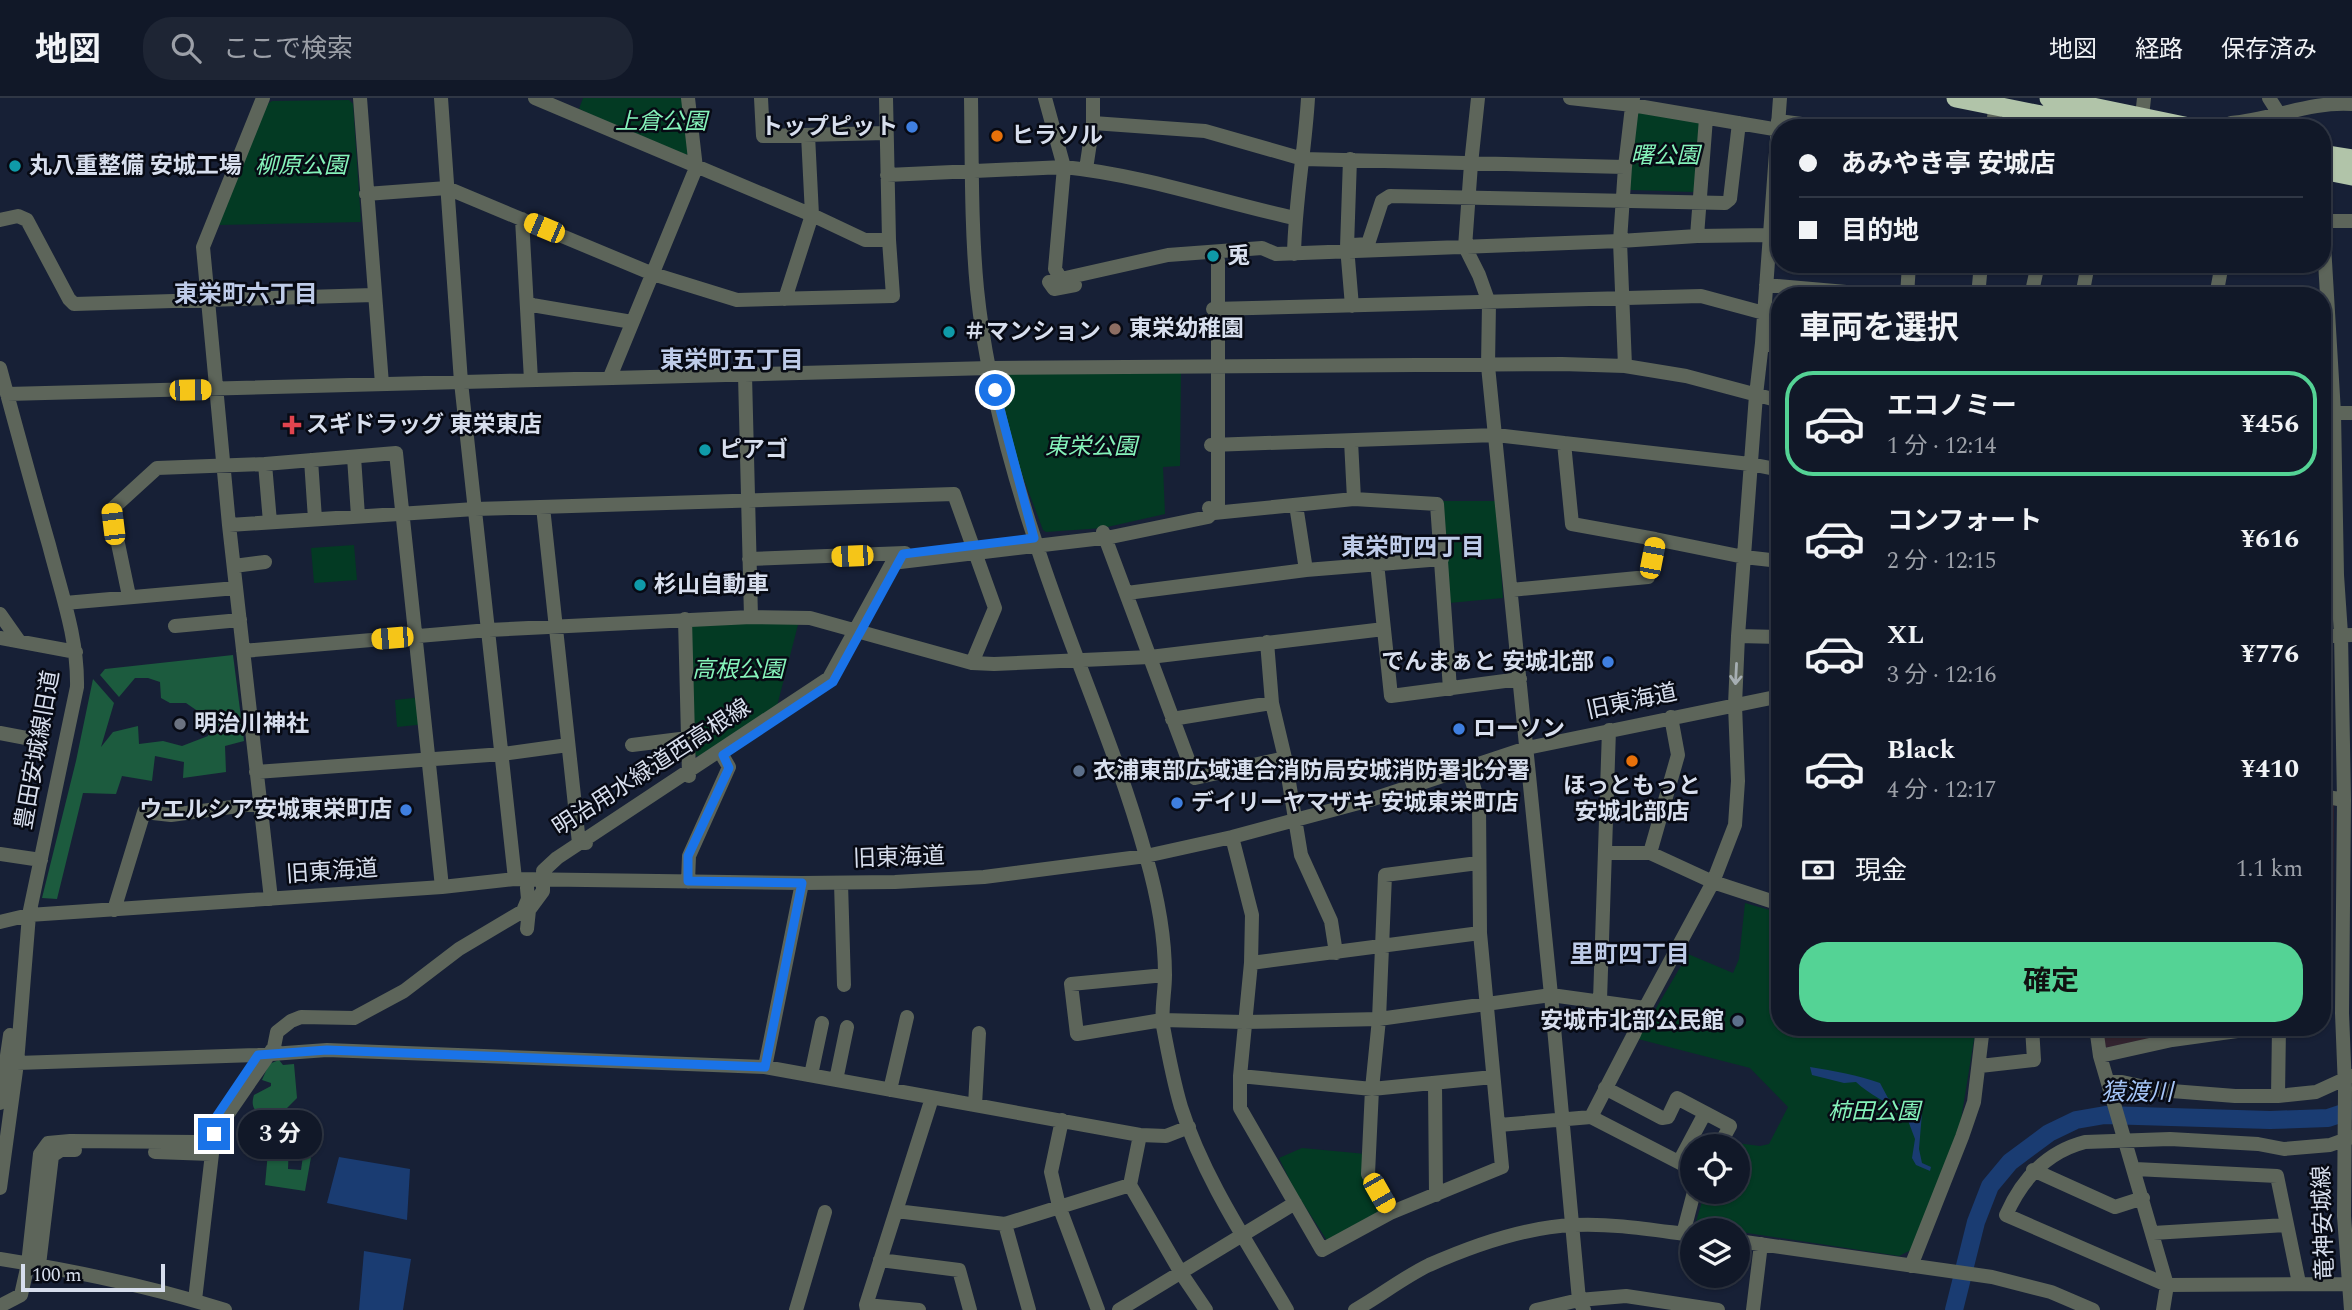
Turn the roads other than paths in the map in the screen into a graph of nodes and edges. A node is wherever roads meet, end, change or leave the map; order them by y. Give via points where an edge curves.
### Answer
1 (263, 98) edge
2 (360, 98) edge
3 (441, 98) edge
4 (535, 98) edge
5 (579, 98) edge
6 (688, 98) edge
7 (761, 98) edge
8 (886, 98) edge
9 (971, 98) edge
10 (1045, 98) edge
11 (1093, 98) edge
12 (1308, 98) edge
13 (1478, 98) edge
14 (1570, 98) edge
15 (1780, 98) edge
16 (1956, 98) edge
17 (2049, 98) edge
18 (2269, 98) edge
19 (1632, 102) edge
20 (1995, 102) edge
21 (2352, 106) edge
22 (2143, 107) edge
23 (572, 113) junction
24 (1706, 118) junction
25 (1779, 119) edge
26 (2068, 119) edge
27 (2172, 119) edge
28 (2283, 119) edge
29 (2290, 119) edge
30 (1093, 122) junction
31 (1739, 123) junction
32 (1771, 126) edge
33 (886, 134) junction
34 (808, 135) junction
35 (2331, 155) edge
36 (1303, 159) junction
37 (1350, 159) junction
38 (2352, 159) edge
39 (1471, 164) junction
40 (1064, 167) junction
41 (1625, 167) junction
42 (696, 168) junction
43 (1086, 169) junction
44 (972, 171) junction
45 (2331, 172) edge
46 (887, 175) junction
47 (2352, 176) edge
48 (447, 188) junction
49 (366, 194) junction
50 (1623, 196) junction
51 (1468, 198) junction
52 (1700, 198) junction
53 (812, 215) junction
54 (1294, 218) junction
55 (522, 219) junction
56 (2331, 219) edge
57 (0, 220) edge
58 (2352, 221) edge
59 (1771, 234) edge
60 (1697, 236) junction
61 (889, 240) junction
62 (1620, 241) junction
63 (1465, 247) junction
64 (1348, 248) junction
65 (1269, 251) junction
66 (1294, 251) junction
67 (1771, 253) edge
68 (1218, 260) junction
69 (653, 274) junction
70 (1055, 280) junction
71 (1766, 285) junction
72 (1789, 287) edge
73 (374, 295) junction
74 (785, 299) junction
75 (1621, 299) junction
76 (208, 301) junction
77 (527, 301) junction
78 (1489, 303) junction
79 (1352, 306) junction
80 (1220, 309) junction
81 (1764, 313) junction
82 (632, 322) junction
83 (1762, 343) junction
84 (1771, 344) edge
85 (1488, 366) junction
86 (1625, 366) junction
87 (0, 368) edge
88 (990, 368) junction
89 (1216, 368) junction
90 (745, 375) junction
91 (610, 377) junction
92 (531, 380) junction
93 (461, 382) junction
94 (383, 384) junction
95 (216, 389) junction
96 (7, 394) junction
97 (1756, 395) junction
98 (1771, 399) edge
99 (2331, 404) edge
100 (2352, 412) edge
101 (1496, 435) junction
102 (1351, 441) junction
103 (1564, 443) junction
104 (1215, 445) junction
105 (354, 457) junction
106 (311, 460) junction
107 (265, 464) junction
108 (1751, 464) junction
109 (224, 465) junction
110 (1771, 468) edge
111 (2331, 473) edge
112 (748, 499) junction
113 (1354, 499) junction
114 (1296, 506) junction
115 (543, 507) junction
116 (475, 509) junction
117 (1211, 510) junction
118 (404, 513) junction
119 (358, 516) junction
120 (315, 519) junction
121 (2336, 520) junction
122 (270, 522) junction
123 (2352, 523) edge
124 (229, 525) junction
125 (1104, 535) junction
126 (1655, 540) junction
127 (1035, 542) junction
128 (975, 549) junction
129 (1744, 557) junction
130 (901, 558) junction
131 (749, 559) junction
132 (1442, 559) junction
133 (1771, 560) edge
134 (265, 562) dead end
135 (1377, 563) junction
136 (2331, 565) edge
137 (234, 566) junction
138 (1306, 570) junction
139 (2331, 578) edge
140 (236, 587) junction
141 (1511, 590) junction
142 (1127, 593) junction
143 (129, 596) junction
144 (65, 603) junction
145 (0, 614) edge
146 (751, 617) junction
147 (685, 619) junction
148 (240, 620) junction
149 (555, 625) junction
150 (174, 626) dead end
151 (1384, 629) junction
152 (489, 630) junction
153 (858, 630) junction
154 (2347, 635) edge
155 (417, 636) junction
156 (1738, 636) junction
157 (1771, 637) edge
158 (0, 638) edge
159 (19, 641) junction
160 (1266, 642) junction
161 (243, 651) junction
162 (76, 652) junction
163 (1150, 657) junction
164 (1077, 661) junction
165 (972, 663) junction
166 (1520, 678) junction
167 (1450, 689) junction
168 (1771, 698) edge
169 (1272, 703) junction
170 (1735, 705) junction
171 (1671, 717) junction
172 (1172, 719) junction
173 (1609, 730) junction
174 (0, 733) edge
175 (688, 738) junction
176 (41, 741) dead end
177 (568, 745) junction
178 (632, 745) dead end
179 (1527, 748) junction
180 (503, 754) junction
181 (723, 755) junction
182 (1285, 758) junction
183 (430, 760) junction
184 (1468, 767) junction
185 (256, 772) junction
186 (689, 774) junction
187 (2331, 798) edge
188 (2344, 800) junction
189 (262, 803) junction
190 (1296, 821) junction
191 (1232, 837) junction
192 (579, 843) junction
193 (1605, 853) junction
194 (1650, 853) junction
195 (0, 854) edge
196 (2348, 855) edge
197 (1146, 856) junction
198 (41, 860) junction
199 (1478, 863) junction
200 (543, 876) junction
201 (688, 881) junction
202 (1713, 882) junction
203 (521, 883) junction
204 (802, 883) junction
205 (841, 883) junction
206 (442, 887) junction
207 (271, 899) junction
208 (1771, 901) edge
209 (114, 910) junction
210 (29, 915) junction
211 (0, 922) edge
212 (527, 929) dead end
213 (1480, 933) junction
214 (1381, 946) junction
215 (1336, 953) junction
216 (1251, 962) junction
217 (1165, 975) junction
218 (844, 985) dead end
219 (1551, 995) junction
220 (1600, 1000) junction
221 (1486, 1003) junction
222 (1645, 1008) junction
223 (907, 1017) dead end
224 (1379, 1019) junction
225 (1162, 1020) junction
226 (1244, 1022) junction
227 (822, 1023) dead end
228 (847, 1027) dead end
229 (979, 1033) dead end
230 (1982, 1036) edge
231 (2033, 1036) edge
232 (2097, 1036) edge
233 (2201, 1036) edge
234 (2279, 1036) edge
235 (264, 1055) junction
236 (2100, 1056) junction
237 (17, 1062) junction
238 (1980, 1066) junction
239 (765, 1067) junction
240 (811, 1075) junction
241 (1240, 1076) junction
242 (1493, 1077) junction
243 (836, 1080) junction
244 (2347, 1081) edge
245 (1435, 1084) junction
246 (2110, 1086) junction
247 (1605, 1088) junction
248 (1372, 1089) junction
249 (890, 1090) junction
250 (2278, 1096) junction
251 (932, 1098) junction
252 (4, 1105) edge
253 (975, 1105) junction
254 (1705, 1113) junction
255 (1591, 1117) junction
256 (1062, 1120) junction
257 (1563, 1120) junction
258 (1499, 1125) junction
259 (1189, 1127) junction
260 (214, 1134) junction
261 (1697, 1134) edge
262 (1726, 1134) edge
263 (1140, 1135) junction
264 (2346, 1137) edge
265 (2125, 1138) junction
266 (211, 1154) junction
267 (1680, 1162) edge
268 (2033, 1170) junction
269 (2135, 1170) junction
270 (1130, 1185) junction
271 (0, 1188) edge
272 (1436, 1195) junction
273 (2143, 1198) junction
274 (1295, 1203) junction
275 (1059, 1206) junction
276 (896, 1211) junction
277 (825, 1212) dead end
278 (1390, 1213) junction
279 (2348, 1215) edge
280 (1005, 1224) junction
281 (1572, 1225) junction
282 (2286, 1225) junction
283 (1680, 1233) edge
284 (2153, 1233) junction
285 (1243, 1235) junction
286 (1750, 1243) edge
287 (1761, 1244) junction
288 (0, 1259) edge
289 (880, 1260) junction
290 (34, 1264) junction
291 (1911, 1266) junction
292 (1181, 1273) junction
293 (2299, 1283) junction
294 (2350, 1284) junction
295 (2167, 1285) junction
296 (195, 1300) junction
297 (1581, 1305) edge
298 (0, 1306) edge
299 (866, 1308) edge
300 (225, 1310) edge
301 (796, 1310) edge
302 (912, 1310) edge
303 (919, 1310) edge
304 (970, 1310) edge
305 (1029, 1310) edge
306 (1098, 1310) edge
307 (1119, 1310) edge
308 (1206, 1310) edge
309 (1287, 1310) edge
310 (1355, 1310) edge
311 (1536, 1310) edge
312 (1718, 1310) edge
313 (1753, 1310) edge
314 (2093, 1310) edge
315 (2163, 1310) edge
316 (2351, 1310) edge

1 - 76 street via 202,247
2 - 49 street
3 - 48 street
4 - 23 street
5 - 23 street
6 - 42 street
7 - 34 street via 763,136
8 - 33 street
9 - 44 street
10 - 40 street
11 - 30 street
12 - 36 street
13 - 39 street
14 - 19 street
15 - 25 street
16 - 20 highway
17 - 22 highway
18 - 28 street
19 - 24 street
19 - 41 street
20 - 26 highway
21 - 29 street via 2332,105
22 - 27 highway
23 - 42 street
24 - 31 street
24 - 52 street
30 - 36 street via 1205,131
30 - 43 street
31 - 32 street
31 - 52 street via 1730,199 1725,203
33 - 34 street
33 - 46 street
34 - 53 street
35 - 38 highway
36 - 37 street
36 - 54 street
37 - 39 street
37 - 64 street
39 - 41 street
39 - 51 street
40 - 43 street
40 - 44 street
40 - 70 street
41 - 50 street
42 - 53 street
42 - 69 street
43 - 54 street
44 - 46 street
44 - 88 street via 978,290
45 - 47 highway
46 - 61 street
48 - 49 street
48 - 55 street
48 - 93 street
49 - 73 street
50 - 51 street
50 - 52 street
50 - 62 street
51 - 63 street
51 - 64 street via 1390,196 1382,201 1368,244
52 - 60 street
53 - 61 street via 865,240
53 - 74 street
54 - 66 street
55 - 69 street
55 - 77 street
56 - 58 street
57 - 76 street via 18,216 27,220 74,304
59 - 60 street
60 - 62 street
61 - 74 street via 893,296
62 - 63 street
62 - 75 street
63 - 64 street
63 - 78 street
64 - 66 street
64 - 79 street
65 - 66 street
65 - 68 street via 1257,258
65 - 70 street via 1168,255
67 - 71 street
68 - 70 street via 1168,264 1054,289
68 - 80 street
69 - 74 street via 737,300
69 - 82 street
71 - 72 street
71 - 81 street
73 - 76 street
73 - 94 street
75 - 78 street
75 - 81 street via 1701,296
75 - 86 street
76 - 95 street
77 - 82 street
77 - 92 street
78 - 79 street
78 - 85 street
79 - 80 street
80 - 89 street
81 - 83 street
82 - 91 street
83 - 84 street
83 - 97 street
85 - 86 street
85 - 89 street
85 - 101 street
86 - 97 street
87 - 96 street, 豊田安城線旧道
88 - 89 street
88 - 90 street
88 - 127 street
89 - 104 street
90 - 91 street
90 - 112 street
91 - 92 street
92 - 93 street
93 - 94 street
93 - 116 street
94 - 95 street
95 - 96 street
95 - 109 street
96 - 144 street, 豊田安城線旧道
97 - 98 street
97 - 108 street
99 - 100 street
101 - 102 street
101 - 103 street
101 - 141 street
102 - 104 street
102 - 113 street
103 - 108 street
103 - 126 street via 1572,524
104 - 117 street via 1218,508
105 - 106 street
105 - 118 street via 396,453
105 - 119 street
106 - 107 street
106 - 120 street
107 - 109 street
107 - 122 street
108 - 110 street
108 - 129 street
109 - 124 street
109 - 143 street via 157,468 111,510
111 - 121 street
112 - 115 street
112 - 128 street via 954,494
112 - 131 street
113 - 114 street
113 - 132 street via 1437,504
114 - 117 street
114 - 138 street
115 - 116 street
115 - 149 street
116 - 118 street
116 - 152 street
117 - 125 street via 1208,517
118 - 119 street
118 - 155 street
119 - 120 street
120 - 122 street
121 - 123 street
121 - 136 street
122 - 124 street
124 - 137 street
125 - 127 street
125 - 142 street
126 - 129 street
126 - 141 street via 1644,579
127 - 128 street
127 - 164 street
128 - 130 street
128 - 165 street via 995,608
129 - 133 street
129 - 156 street
130 - 131 street
130 - 153 street
131 - 146 street
132 - 135 street
132 - 167 street
134 - 137 street
135 - 138 street
135 - 151 street
137 - 140 street
138 - 142 street
139 - 154 street
140 - 143 street
140 - 148 street
141 - 166 street
142 - 163 street
143 - 144 street
144 - 162 street, 豊田安城線旧道
145 - 159 street
146 - 147 street
146 - 153 street via 810,618
147 - 149 street
147 - 175 street
148 - 150 street
148 - 161 street
149 - 152 street
149 - 177 street
151 - 160 street
151 - 167 street via 1391,696
152 - 155 street
152 - 180 street
153 - 165 street
153 - 181 street via 833,682
153 - 186 street, 明治用水緑道西高根線 via 829,678
154 - 188 street
155 - 161 street
155 - 183 street
156 - 157 street
156 -> 170 street
158 - 159 street
159 - 162 street
160 - 163 street
160 - 169 street
161 - 185 street
162 - 198 street, 豊田安城線旧道 via 77,687
163 - 164 street
163 - 172 street
164 - 165 street
164 - 197 street via 1111,746
166 - 167 street
166 - 179 street
168 - 170 street, 旧東海道
169 - 172 street
169 - 182 street
170 - 171 street, 旧東海道
170 - 202 street via 1735,825
171 - 173 street, 旧東海道
171 - 194 street via 1678,755
172 - 182 street via 1195,778
173 - 179 street, 旧東海道
173 - 193 street
174 - 176 street
175 - 178 street
175 - 186 street
177 - 180 street
177 - 192 street
179 - 184 street, 旧東海道
179 - 219 street
180 - 183 street
180 - 203 street
181 - 186 street
181 - 201 street via 729,768 688,856
182 - 190 street
183 - 185 street
183 - 206 street
184 - 190 street, 旧東海道
184 - 199 street via 1479,805
185 - 189 street
186 - 192 street, 明治用水緑道西高根線 via 583,845
187 - 188 street
188 - 196 street
189 - 207 street
189 - 209 street via 171,815 144,812
190 - 191 street, 旧東海道
190 - 215 street via 1301,855 1331,921
191 - 197 street, 旧東海道
191 - 216 street via 1252,915
192 - 200 street, 明治用水緑道西高根線 via 557,858
193 - 194 street
193 - 220 street
194 - 202 street
195 - 198 street
196 - 244 street via 2342,1013
197 - 205 street, 旧東海道 via 984,877
197 - 217 street via 1161,916
198 - 210 street, 豊田安城線旧道
199 - 213 street
199 - 214 street via 1385,875
200 - 201 street, 旧東海道
200 - 203 street, 旧東海道
200 - 212 street via 543,891 529,910
201 - 204 street, 旧東海道
202 - 208 street
202 - 222 street
203 - 206 street, 旧東海道
203 - 235 street via 528,899 523,911 459,949 404,991 354,1018 301,1017 291,1021
204 - 205 street, 旧東海道
204 - 239 street
205 - 218 street
206 - 207 street, 旧東海道
207 - 209 street, 旧東海道
209 - 210 street, 旧東海道
210 - 211 street, 旧東海道
210 - 237 street, 豊田安城線旧道
210 - 252 street
213 - 214 street
213 - 221 street
214 - 215 street
214 - 224 street
215 - 216 street
216 - 226 street
217 - 225 street
217 - 225 street via 1071,984 1077,1034
219 - 220 street
219 - 221 street
219 - 257 street
220 - 222 street
221 - 224 street
221 - 242 street
222 - 247 street
223 - 249 street
224 - 226 street
224 - 248 street
225 - 226 street
225 - 259 street
226 - 241 street
227 - 240 street
228 - 243 street
229 - 253 street
230 - 238 street
231 - 238 street via 2034,1060
232 - 236 street
233 - 236 street
234 - 250 street
235 - 237 street
235 - 239 street via 327,1050
235 - 260 street via 212,1123
236 - 246 street
237 - 252 street, 豊田安城線旧道
238 - 291 street via 1962,1138
239 - 240 street
240 - 243 street
241 - 248 street
241 - 274 street via 1240,1108
242 - 245 street
242 - 258 street
243 - 249 street
244 - 250 street via 2316,1092
244 - 264 street, 竜神安城線
245 - 248 street
245 - 272 street
246 - 250 street
246 - 265 street
247 - 254 street via 1662,1118 1668,1117 1677,1098
247 - 255 street
248 - 278 street via 1368,1174
249 - 251 street
251 - 253 street
251 - 276 street
252 - 271 street, 豊田安城線旧道
253 - 256 street
254 - 261 street
254 - 262 street via 1730,1126
255 - 257 street
255 - 267 street
256 - 263 street
256 - 275 street via 1051,1172
257 - 258 street
257 - 281 street
258 - 272 street via 1502,1167
259 - 263 street via 1166,1136
259 - 285 street
260 - 266 street
260 - 290 street via 198,1142 48,1143 40,1154
263 - 270 street
264 - 265 street via 2330,1145 2284,1149
264 - 279 street, 竜神安城線
265 - 268 street via 2073,1145
265 - 269 street
266 - 290 street via 61,1150 52,1156
266 - 296 street
268 - 273 street via 2115,1207
268 - 295 street via 2006,1215
269 - 273 street
269 - 282 street via 2277,1175
270 - 275 street
270 - 292 street
272 - 278 street
273 - 284 street
274 - 278 street via 1322,1250
274 - 285 street
275 - 280 street
275 - 306 street
276 - 280 street
276 - 289 street
277 - 301 street
279 - 294 street, 竜神安城線
280 - 305 street
281 - 283 street
281 - 297 street
281 - 310 street via 1478,1245 1427,1267
282 - 284 street
282 - 293 street
284 - 295 street
285 - 292 street
285 - 309 street
286 - 287 street
287 - 291 street
287 - 313 street
288 - 290 street
289 - 299 street
289 - 304 street via 959,1270
290 - 296 street
290 - 298 street via 21,1295
291 - 314 street via 1992,1277 2051,1292
292 - 307 street
292 - 308 street
293 - 294 street
293 - 295 street
294 - 316 street, 竜神安城線
295 - 315 street
296 - 300 street
297 - 311 street
297 - 312 street via 1626,1296
299 - 302 street
302 - 303 street

